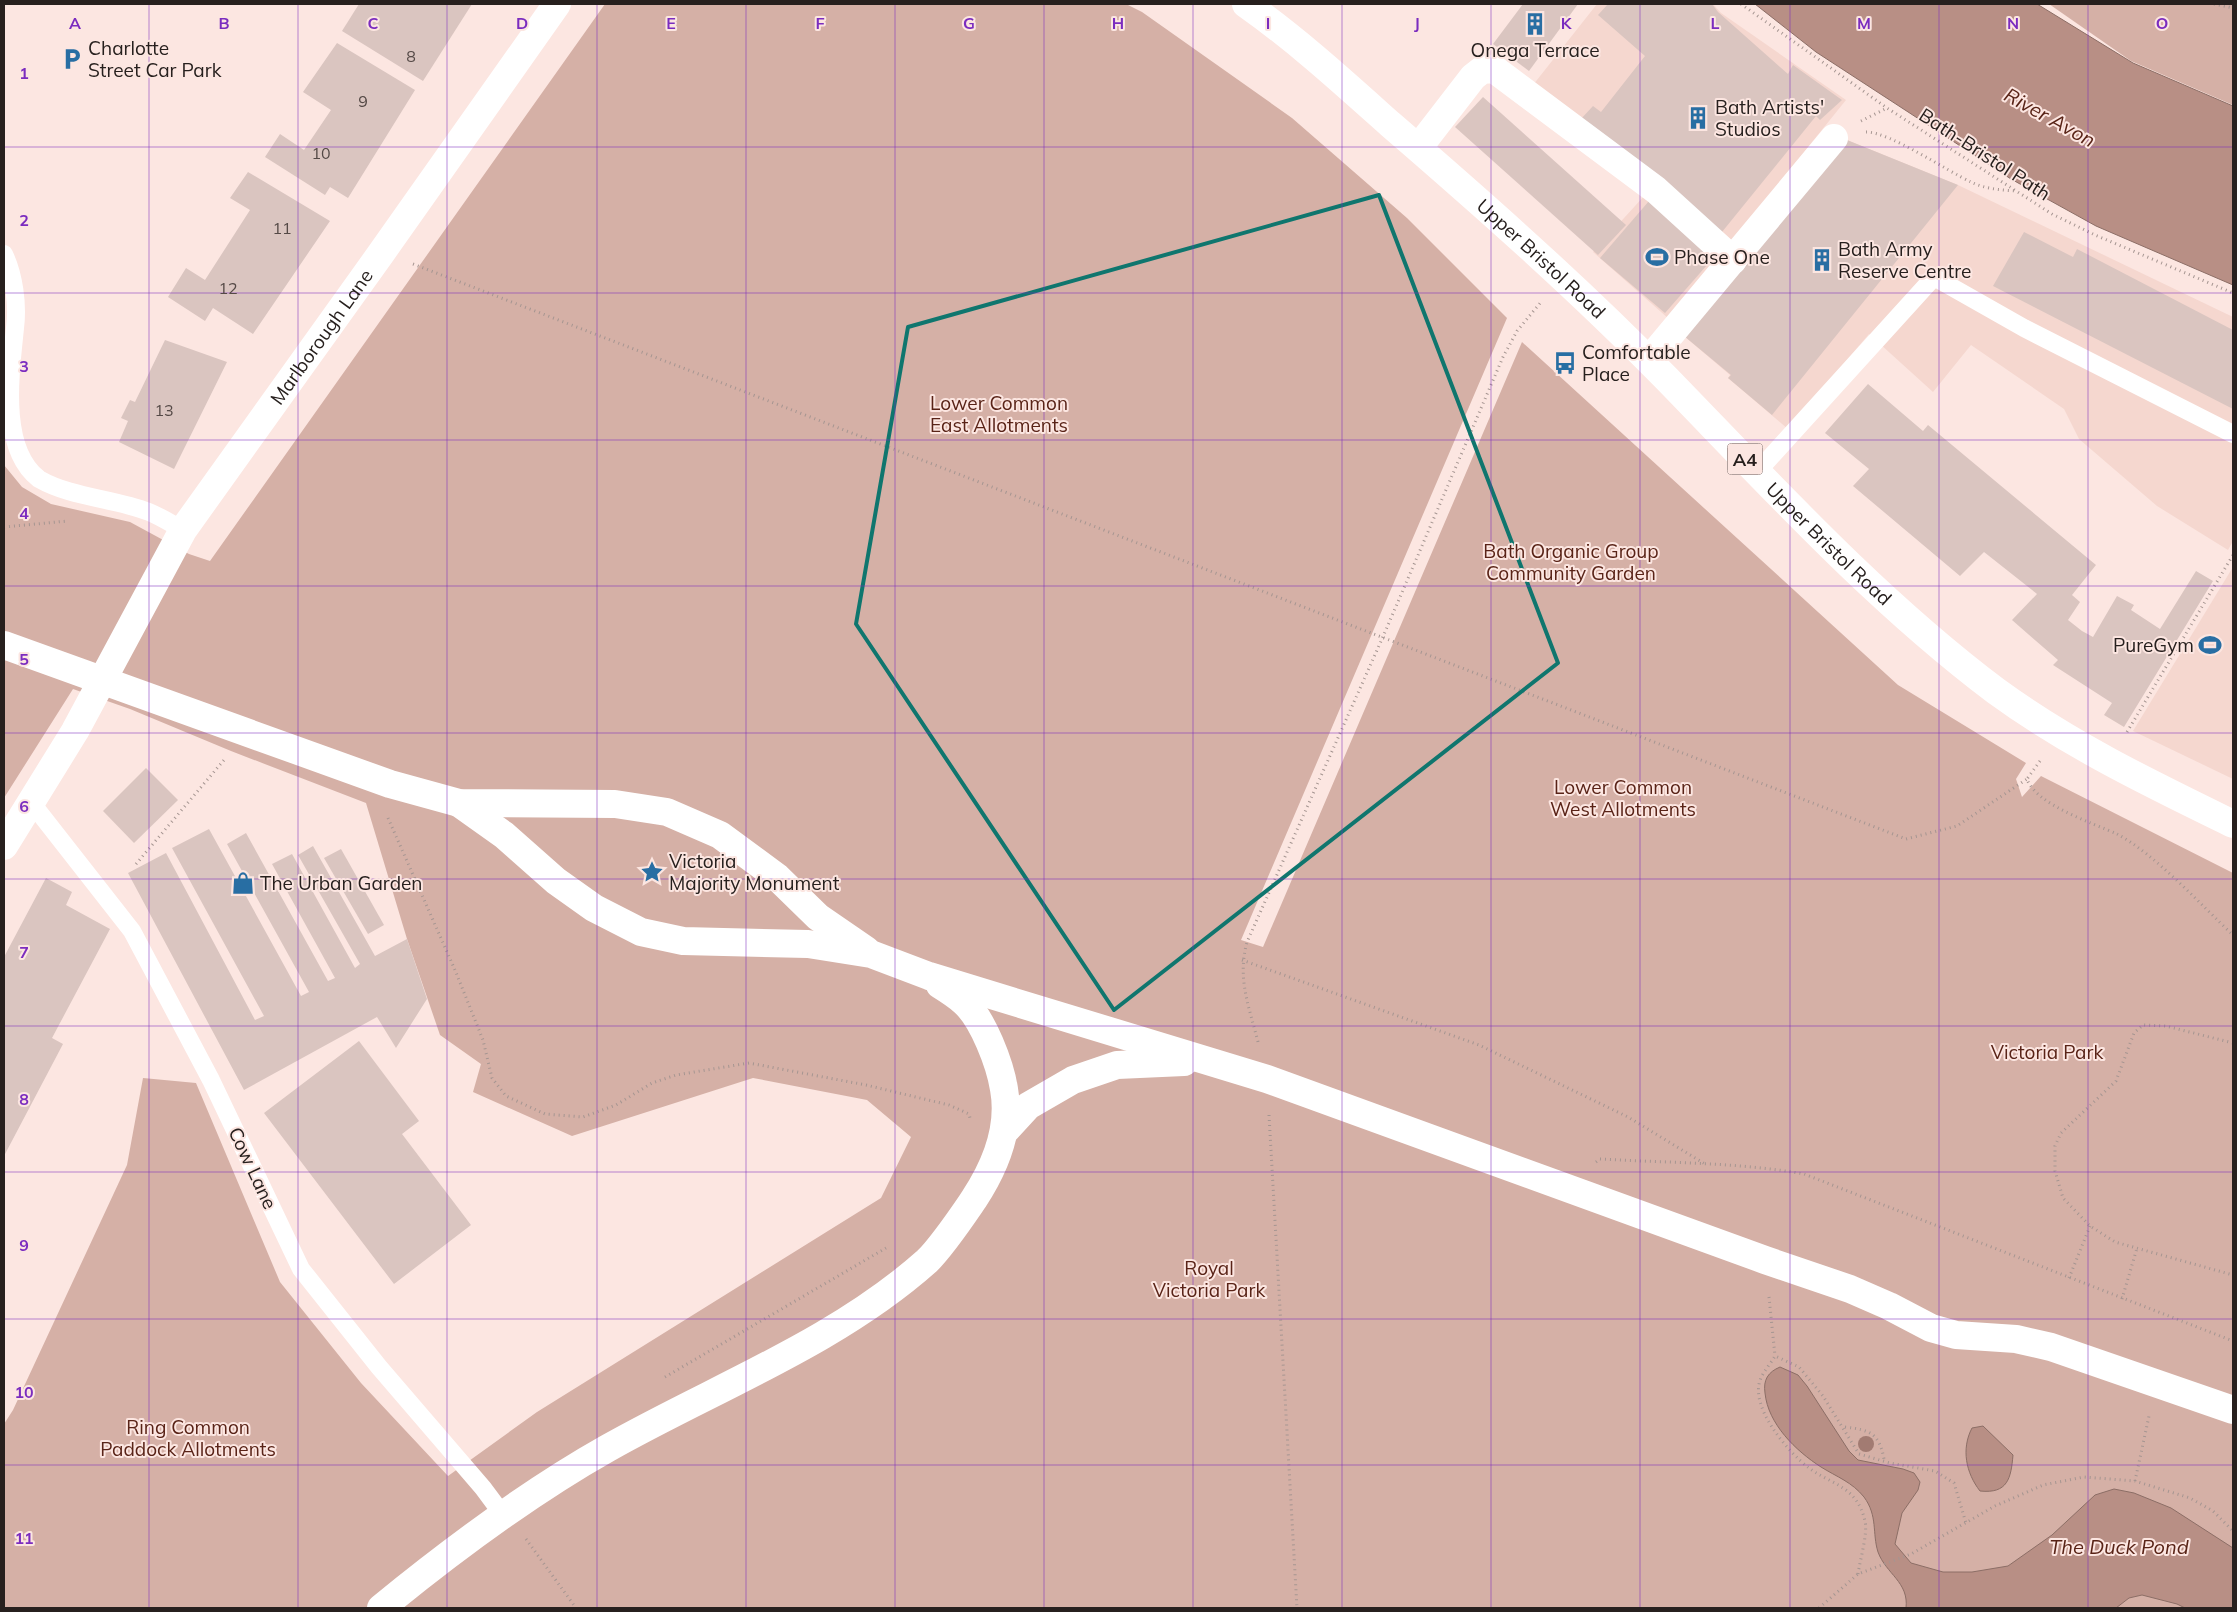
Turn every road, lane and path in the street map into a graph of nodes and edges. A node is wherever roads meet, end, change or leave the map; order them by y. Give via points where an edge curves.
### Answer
1 (557, 4) edge
2 (1246, 4) edge
3 (1741, 4) edge
4 (2214, 4) edge
5 (2233, 8) edge
6 (1887, 108) junction
7 (1859, 122) dead end
8 (1846, 135) joint
9 (1418, 147) junction
10 (2018, 191) junction
11 (382, 252) junction
12 (4, 254) edge
13 (1733, 260) junction
14 (1562, 278) junction
15 (2233, 293) edge
16 (1649, 360) junction
17 (2233, 434) edge
18 (1757, 472) junction
19 (183, 530) junction
20 (2233, 555) edge
21 (1382, 639) junction
22 (4, 645) edge
23 (102, 681) junction
24 (240, 728) junction
25 (2059, 734) junction
26 (2109, 763) junction
27 (2027, 779) junction
28 (390, 784) junction
29 (31, 802) junction
30 (459, 804) junction
31 (2233, 824) edge
32 (4, 846) edge
33 (136, 864) dead end
34 (2233, 935) edge
35 (871, 954) junction
36 (1242, 960) junction
37 (929, 976) junction
38 (2233, 1043) edge
39 (1217, 1064) junction
40 (1267, 1079) junction
41 (972, 1123) dead end
42 (1004, 1132) junction
43 (1705, 1164) junction
44 (1558, 1186) junction
45 (2090, 1226) junction
46 (894, 1243) dead end
47 (2138, 1248) junction
48 (1765, 1260) junction
49 (2233, 1276) edge
50 (2069, 1278) junction
51 (2122, 1299) junction
52 (2233, 1341) edge
53 (1776, 1356) junction
54 (663, 1378) dead end
55 (2233, 1410) edge
56 (1844, 1426) junction
57 (2145, 1434) dead end
58 (1884, 1459) junction
59 (2135, 1481) junction
60 (503, 1515) junction
61 (1966, 1523) junction
62 (2233, 1531) edge
63 (1858, 1574) junction
64 (381, 1608) edge
65 (576, 1608) edge
66 (1297, 1608) edge
67 (1819, 1608) edge

1 - 11 street, Marlborough Lane
2 - 9 street, Upper Bristol Road / A4 via 1295,40
3 - 6 path, Bath-Bristol Path
4 - 5 path
6 - 7 path
6 - 10 path, Bath-Bristol Path
8 - 10 path via 1872,132 1973,183 1991,189
8 - 13 street
9 - 13 street via 1473,77 1482,70 1494,69 1656,190
9 - 14 street, Upper Bristol Road / A4
10 - 15 path, Bath-Bristol Path via 2052,214 2095,235
11 - 19 street, Marlborough Lane
11 - 21 path
12 - 19 lane via 12,272 16,326 6,388 5,426 18,462 39,479 149,512
13 - 16 street
14 - 16 street, Upper Bristol Road / A4
14 - 21 path via 1516,330
16 - 18 street, Upper Bristol Road / A4
17 - 18 lane via 2024,328 1934,277
18 - 25 street, Upper Bristol Road / A4 via 1864,580 1996,691
19 - 23 street, Marlborough Lane
20 - 26 path
21 - 27 path via 1906,840 1956,826
21 - 36 path via 1247,942
22 - 23 street
23 - 24 street
23 - 29 street, Marlborough Lane via 75,732
24 - 28 street
24 - 33 path via 231,752
25 - 26 street, Upper Bristol Road / A4
25 - 27 path
26 - 31 street, Upper Bristol Road / A4
27 - 34 path via 2030,788 2066,812 2118,835 2147,854
28 - 30 street
28 - 41 path via 384,810 455,970 483,1040 492,1078 506,1096 545,1114 583,1117 616,1105 652,1083 676,1075 749,1063 866,1084 949,1105 968,1114
29 - 32 street, Marlborough Lane
29 - 60 lane, Cow Lane via 132,931 211,1080 300,1269
30 - 35 street via 504,834 556,880 594,908 642,932 683,941 808,944
30 - 35 street via 615,804 667,812 720,835 777,878 818,917
35 - 37 street
36 - 40 path via 1242,978
36 - 43 path via 1479,1045 1628,1117
37 - 39 street
37 - 42 street via 965,1003 987,1036 1002,1073 1007,1103
38 - 45 path via 2166,1026 2143,1025 2134,1033 2116,1081 2061,1133 2056,1146 2056,1171 2063,1198
39 - 40 street
39 - 42 street via 1117,1064 1072,1080 1028,1106
40 - 44 street
40 - 66 path
42 - 60 street via 990,1175 967,1208 929,1259 886,1294 830,1330 607,1449
43 - 44 path via 1600,1160
43 - 50 path via 1804,1174
44 - 48 street
45 - 47 path via 2115,1242
45 - 50 path
46 - 54 path
47 - 49 path
47 - 51 path
48 - 53 path
48 - 55 street via 1850,1289 1931,1328 1956,1335 2016,1339 2051,1347
50 - 51 path
51 - 52 path
53 - 56 path via 1799,1367
53 - 63 path via 1760,1380 1758,1398 1766,1418 1782,1440 1809,1468 1847,1489 1859,1506 1866,1521
56 - 58 path via 1852,1446 1860,1454
56 - 58 path via 1875,1435
57 - 59 path
58 - 61 path via 1890,1463 1935,1471 1954,1483
59 - 61 path via 2084,1477 2043,1485
59 - 62 path via 2190,1498 2212,1511
60 - 64 street
60 - 65 path via 522,1532
61 - 63 path via 1911,1554
63 - 67 path

